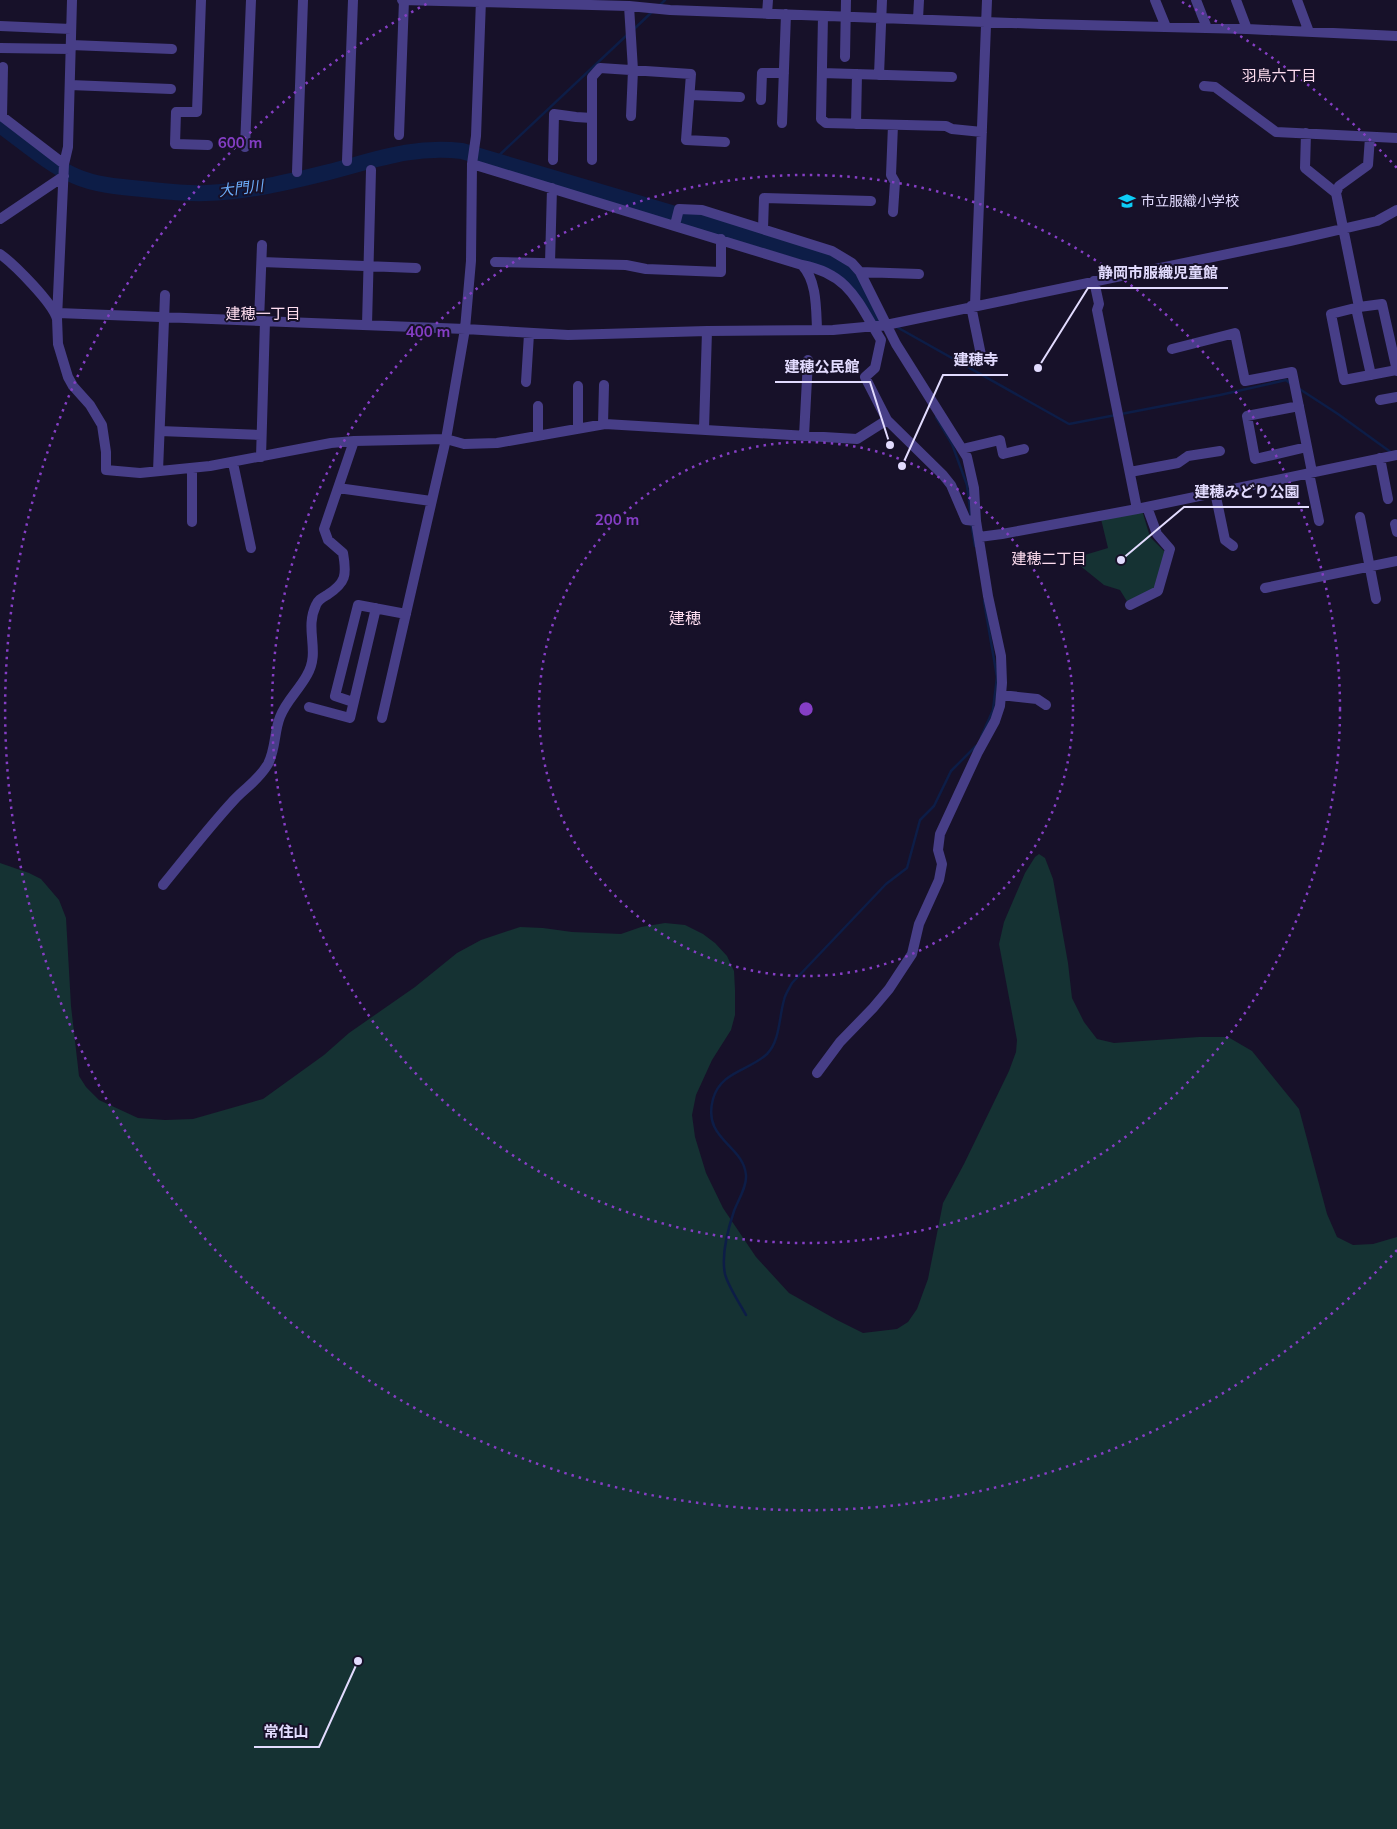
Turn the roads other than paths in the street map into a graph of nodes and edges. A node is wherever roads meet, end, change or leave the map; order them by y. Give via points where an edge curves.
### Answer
1 (72, 0) edge
2 (201, 0) edge
3 (251, 0) edge
4 (303, 0) edge
5 (353, 0) edge
6 (403, 0) edge
7 (768, 0) edge
8 (846, 0) edge
9 (882, 0) edge
10 (919, 0) edge
11 (987, 0) edge
12 (1155, 0) edge
13 (1196, 0) edge
14 (1236, 0) edge
15 (1297, 0) edge
16 (481, 2) edge
17 (522, 2) edge
18 (560, 2) edge
19 (629, 6) junction
20 (767, 14) junction
21 (786, 14) junction
22 (823, 16) junction
23 (845, 16) junction
24 (882, 18) junction
25 (918, 19) junction
26 (986, 22) junction
27 (0, 26) edge
28 (1166, 27) junction
29 (1206, 28) junction
30 (71, 29) junction
31 (1247, 29) junction
32 (1309, 32) junction
33 (1397, 36) edge
34 (71, 47) junction
35 (0, 48) edge
36 (172, 49) dead end
37 (845, 57) dead end
38 (3, 67) dead end
39 (633, 70) junction
40 (784, 73) junction
41 (822, 73) junction
42 (857, 74) junction
43 (879, 75) junction
44 (952, 77) dead end
45 (70, 85) junction
46 (1204, 86) dead end
47 (171, 89) dead end
48 (690, 95) junction
49 (740, 97) dead end
50 (761, 100) dead end
51 (1, 116) edge
52 (631, 116) dead end
53 (592, 118) junction
54 (782, 123) dead end
55 (856, 124) junction
56 (893, 125) junction
57 (982, 132) junction
58 (1306, 133) junction
59 (399, 135) dead end
60 (1370, 136) junction
61 (1397, 138) edge
62 (725, 142) dead end
63 (208, 145) dead end
64 (245, 146) dead end
65 (553, 160) dead end
66 (592, 160) dead end
67 (347, 161) dead end
68 (64, 164) junction
69 (472, 164) junction
70 (370, 170) dead end
71 (297, 172) dead end
72 (64, 176) junction
73 (552, 188) junction
74 (1336, 192) junction
75 (871, 201) dead end
76 (1397, 210) edge
77 (893, 212) dead end
78 (0, 219) edge
79 (675, 225) junction
80 (763, 229) junction
81 (1344, 229) junction
82 (721, 239) junction
83 (262, 245) dead end
84 (0, 254) edge
85 (262, 262) junction
86 (495, 262) dead end
87 (550, 263) junction
88 (369, 265) junction
89 (802, 265) junction
90 (416, 268) dead end
91 (860, 272) junction
92 (920, 274) dead end
93 (1094, 281) junction
94 (165, 295) dead end
95 (973, 306) junction
96 (1358, 307) junction
97 (164, 317) junction
98 (58, 318) junction
99 (262, 321) junction
100 (367, 324) junction
101 (886, 325) junction
102 (873, 326) junction
103 (465, 329) junction
104 (817, 329) junction
105 (707, 331) junction
106 (529, 334) junction
107 (1172, 348) dead end
108 (808, 360) dead end
109 (992, 361) dead end
110 (1397, 370) edge
111 (1371, 375) junction
112 (526, 382) dead end
113 (604, 385) dead end
114 (578, 386) dead end
115 (1397, 397) edge
116 (1380, 400) dead end
117 (538, 406) dead end
118 (1299, 406) junction
119 (887, 420) junction
120 (603, 424) junction
121 (578, 428) junction
122 (704, 429) junction
123 (160, 431) junction
124 (261, 435) junction
125 (538, 436) junction
126 (804, 436) junction
127 (446, 439) junction
128 (354, 441) junction
129 (1307, 447) junction
130 (962, 449) junction
131 (1024, 449) dead end
132 (1220, 451) dead end
133 (1397, 455) edge
134 (260, 457) junction
135 (1380, 458) junction
136 (233, 463) junction
137 (192, 468) junction
138 (158, 472) junction
139 (1130, 472) junction
140 (1310, 473) junction
141 (338, 488) junction
142 (1215, 492) junction
143 (1388, 499) dead end
144 (431, 501) junction
145 (1142, 508) junction
146 (1360, 517) dead end
147 (976, 521) junction
148 (1319, 521) dead end
149 (192, 522) dead end
150 (979, 537) junction
151 (1233, 546) dead end
152 (251, 548) dead end
153 (1397, 561) edge
154 (1370, 566) junction
155 (1264, 588) dead end
156 (1376, 599) dead end
157 (1130, 605) dead end
158 (376, 608) junction
159 (406, 614) junction
160 (1001, 695) junction
161 (353, 702) junction
162 (1046, 705) dead end
163 (309, 708) dead end
164 (382, 718) dead end
165 (162, 885) dead end
166 (817, 1073) dead end

1 - 30 street
2 - 63 street via 197,112 176,112 175,144
3 - 64 street
4 - 71 street
5 - 67 street
6 - 16 street
6 - 59 street
7 - 20 street
8 - 23 street
9 - 24 street
10 - 25 street
11 - 26 street
12 - 28 street
13 - 29 street
14 - 31 street
15 - 32 street
16 - 17 street
16 - 69 street
17 - 18 street
18 - 19 street
19 - 20 street
19 - 39 street
20 - 21 street
21 - 22 street
21 - 40 street
22 - 23 street
22 - 41 street
23 - 24 street
23 - 37 street
24 - 25 street
24 - 43 street
25 - 26 street
26 - 28 street
26 - 57 street
27 - 30 street
28 - 29 street
29 - 31 street
30 - 34 street
31 - 32 street
32 - 33 street
34 - 35 street
34 - 36 street
34 - 45 street
38 - 51 street
39 - 48 street via 691,74
39 - 52 street
39 - 53 street via 600,68 596,72 592,77
40 - 50 street via 762,73
40 - 54 street
41 - 42 street
41 - 55 street via 821,119 826,123
42 - 43 street
42 - 55 street
43 - 44 street
45 - 47 street
45 - 68 street via 68,147
46 - 58 street via 1215,87 1276,132
48 - 49 street
48 - 62 street via 686,140
51 - 68 street
53 - 65 street via 554,114
53 - 66 street
55 - 56 street
56 - 57 street via 946,126
56 - 77 street
57 - 95 street
58 - 60 street
58 - 74 street via 1305,168
60 - 61 street
60 - 74 street via 1368,165 1339,186
68 - 72 street
69 - 73 street
69 - 103 street
70 - 88 street
72 - 78 street
72 - 98 street
73 - 79 street
73 - 87 street
74 - 81 street
75 - 80 street via 764,198
76 - 81 street via 1377,221
79 - 80 street via 679,209 702,210
79 - 82 street
80 - 91 street via 832,251
81 - 93 street
81 - 96 street
82 - 87 street via 721,272 646,270 626,264
82 - 89 street
83 - 85 street
84 - 98 street via 20,271
85 - 88 street
85 - 99 street
86 - 87 street
88 - 90 street
88 - 100 street
89 - 102 street via 836,276 848,286
89 - 104 street via 808,272 816,303
91 - 92 street
91 - 101 street
93 - 95 street
93 - 139 street
94 - 97 street
95 - 101 street
95 - 109 street via 981,356
96 - 110 street via 1382,304
96 - 111 street
96 - 111 street via 1331,314 1344,380
97 - 98 street
97 - 99 street
97 - 123 street
98 - 138 street via 58,344 68,377 102,426 106,470
99 - 100 street
99 - 124 street
100 - 103 street
101 - 102 street
101 - 130 street
102 - 104 street
102 - 119 street via 881,340 875,368 865,377
103 - 106 street
103 - 127 street
104 - 105 street
105 - 106 street via 568,336
105 - 122 street
106 - 112 street
107 - 118 street via 1235,334 1245,381 1292,372
108 - 126 street
110 - 111 street
113 - 120 street
114 - 121 street
115 - 116 street
117 - 125 street
118 - 129 street
118 - 129 street via 1247,416 1256,459
119 - 126 street via 857,439
119 - 147 street via 951,485 966,520
120 - 121 street
120 - 122 street
121 - 125 street
122 - 126 street
123 - 124 street
123 - 138 street
124 - 134 street
125 - 127 street via 479,444
127 - 128 street
127 - 144 street
128 - 134 street
128 - 141 street
129 - 140 street
130 - 131 street via 1000,440 1003,454
130 - 147 street via 974,488
132 - 139 street
133 - 135 street
134 - 136 street
135 - 140 street
135 - 143 street
136 - 137 street
136 - 152 street
137 - 138 street
137 - 149 street
139 - 145 street
140 - 142 street
140 - 148 street
141 - 144 street
141 - 165 street via 324,529 328,540 343,553 344,580 316,604 310,623 314,649 308,675 281,715 273,752 255,782 235,799
142 - 145 street
142 - 151 street via 1225,540
144 - 159 street
145 - 150 street
145 - 157 street via 1170,549 1158,591
146 - 154 street
147 - 150 street
150 - 160 street via 1001,656
153 - 154 street
154 - 155 street
154 - 156 street
158 - 159 street
158 - 161 street
158 - 161 street via 358,605 335,696
159 - 164 street
160 - 162 street via 1037,699
160 - 166 street via 995,722 940,834 938,850 942,864 939,880 919,924 912,954 889,989 840,1042
161 - 163 street via 350,718

